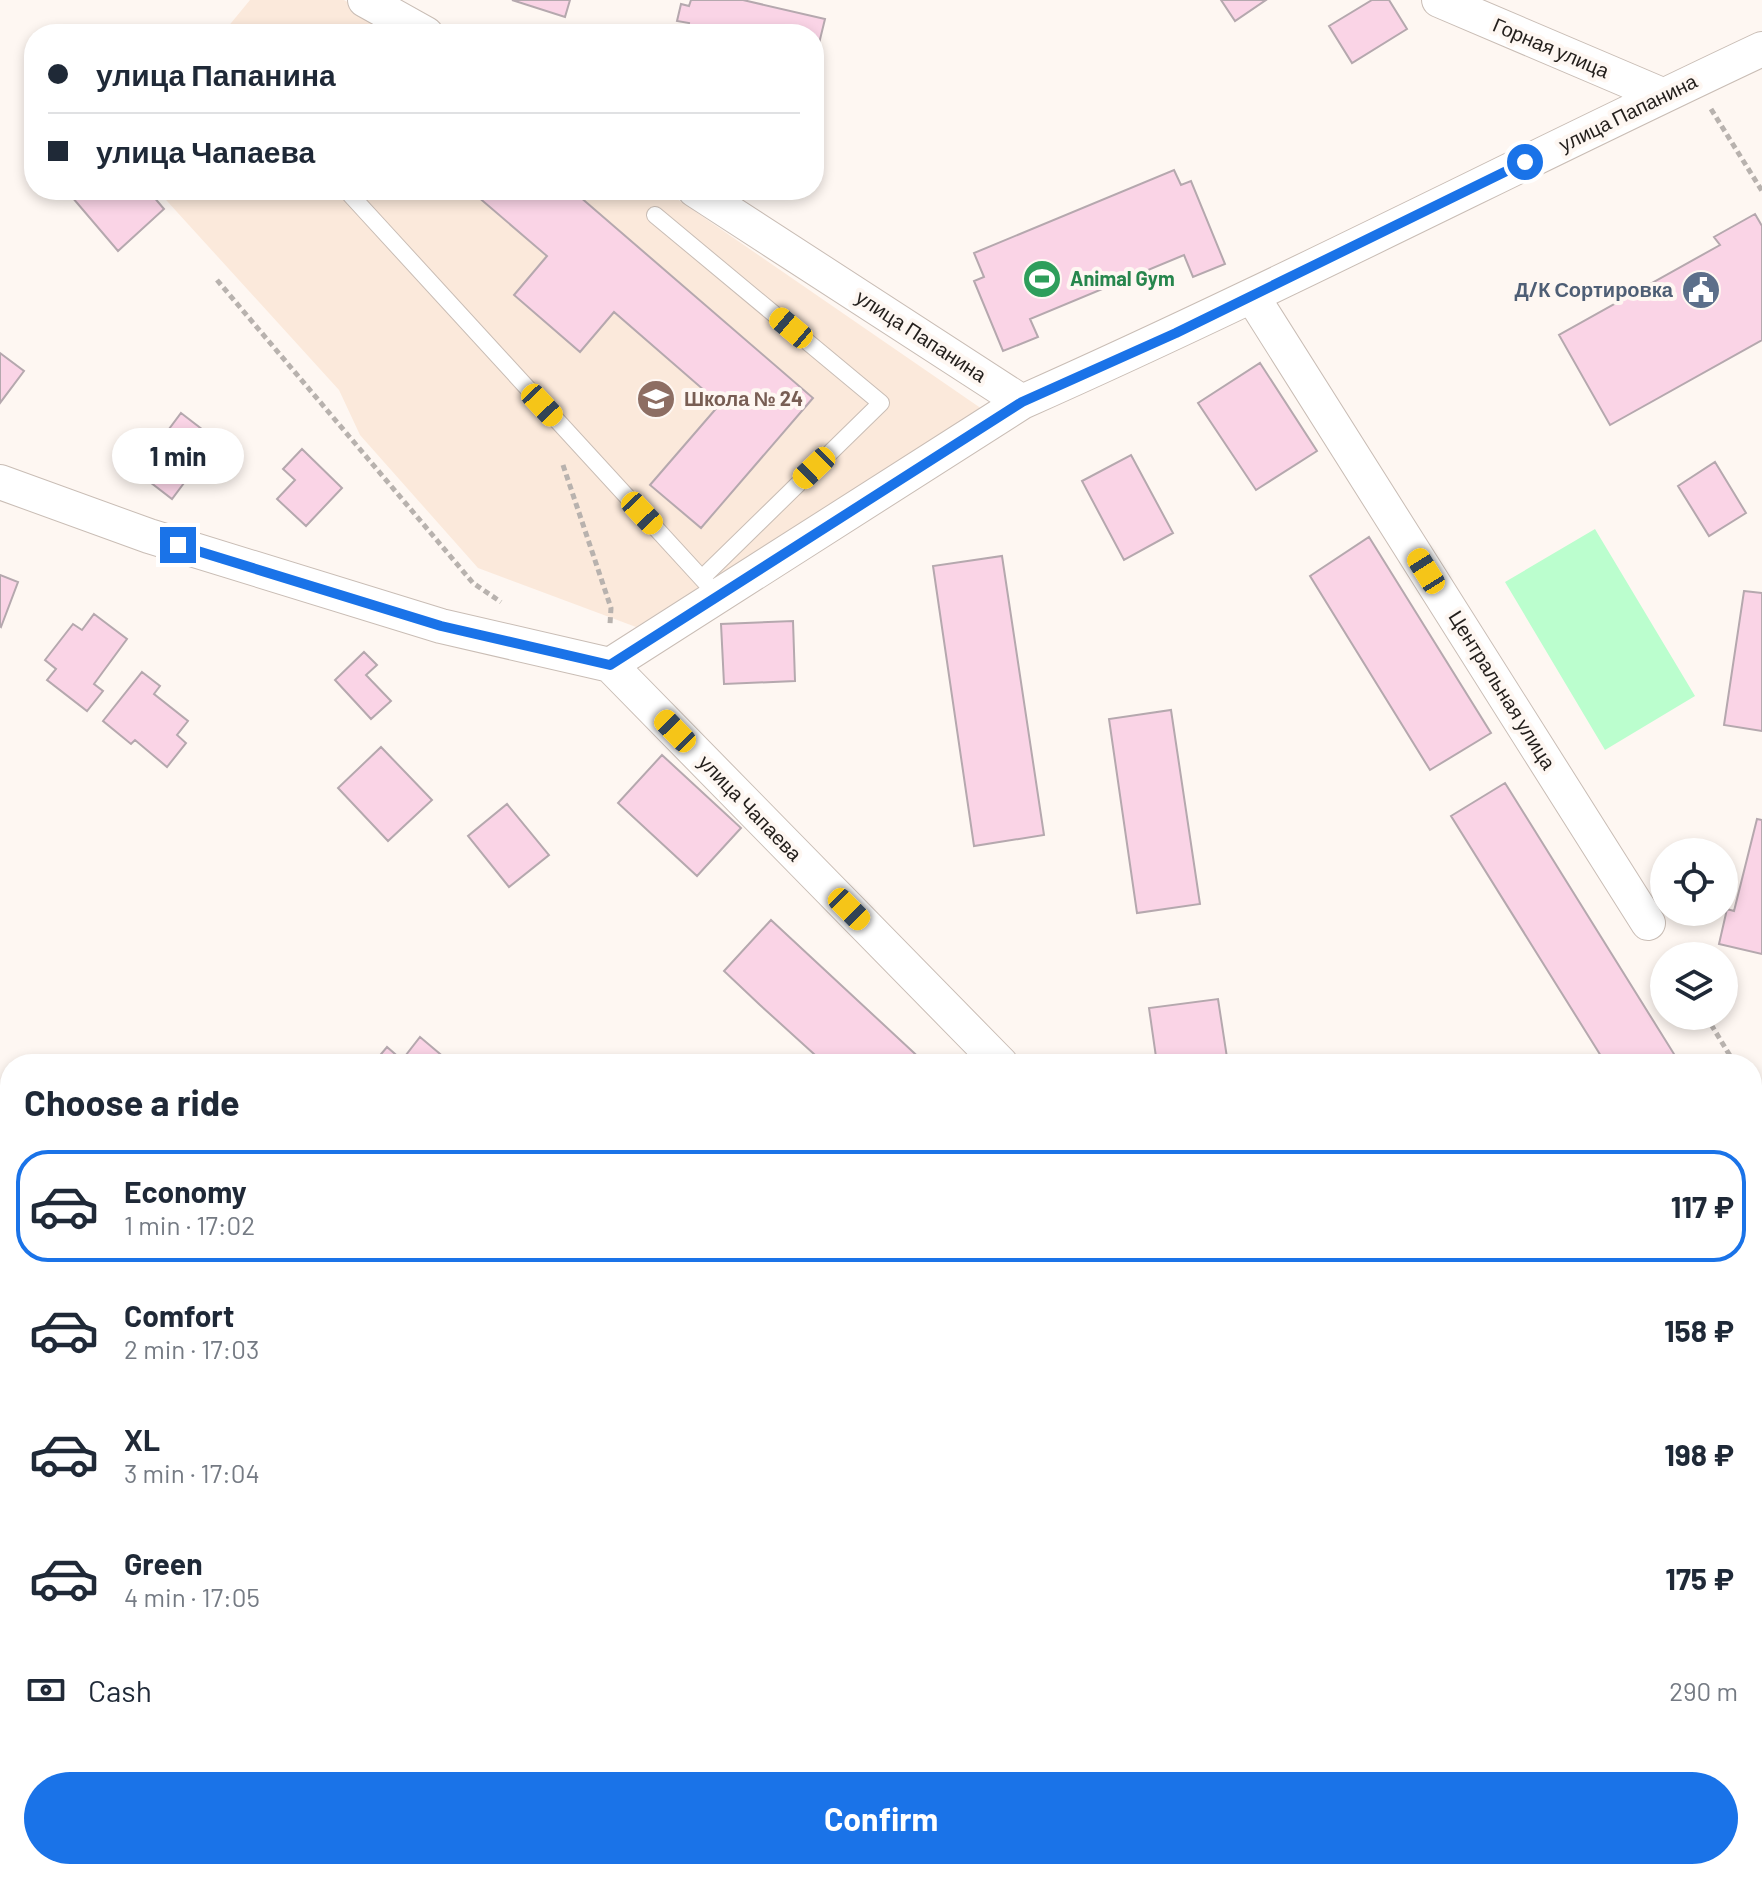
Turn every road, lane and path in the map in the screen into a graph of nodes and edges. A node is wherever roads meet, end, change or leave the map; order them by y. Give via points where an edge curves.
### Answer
1 (365, 0) edge
2 (1439, 0) edge
3 (408, 24) edge
4 (1762, 49) edge
5 (1693, 81) junction
6 (1662, 95) junction
7 (1762, 191) edge
8 (355, 200) edge
9 (710, 200) edge
10 (655, 215) dead end
11 (217, 280) dead end
12 (1252, 296) junction
13 (1022, 402) junction
14 (562, 463) dead end
15 (0, 482) edge
16 (710, 587) junction
17 (510, 608) dead end
18 (610, 665) junction
19 (1648, 923) dead end
20 (1714, 1030) edge
21 (991, 1054) edge
22 (1729, 1054) edge

1 - 3 street
2 - 6 street, Горная улица
4 - 5 street, улица Папанина
5 - 6 street, улица Папанина
5 - 7 path
6 - 12 street, улица Папанина
8 - 16 lane
9 - 13 street, улица Папанина
10 - 16 lane via 881,403
11 - 17 path via 473,583
12 - 13 street, улица Папанина
12 - 19 street, Центральная улица
13 - 16 street
14 - 18 path via 611,608
15 - 18 street via 149,536 441,626
16 - 18 street
18 - 21 street, улица Чапаева
20 - 22 path

